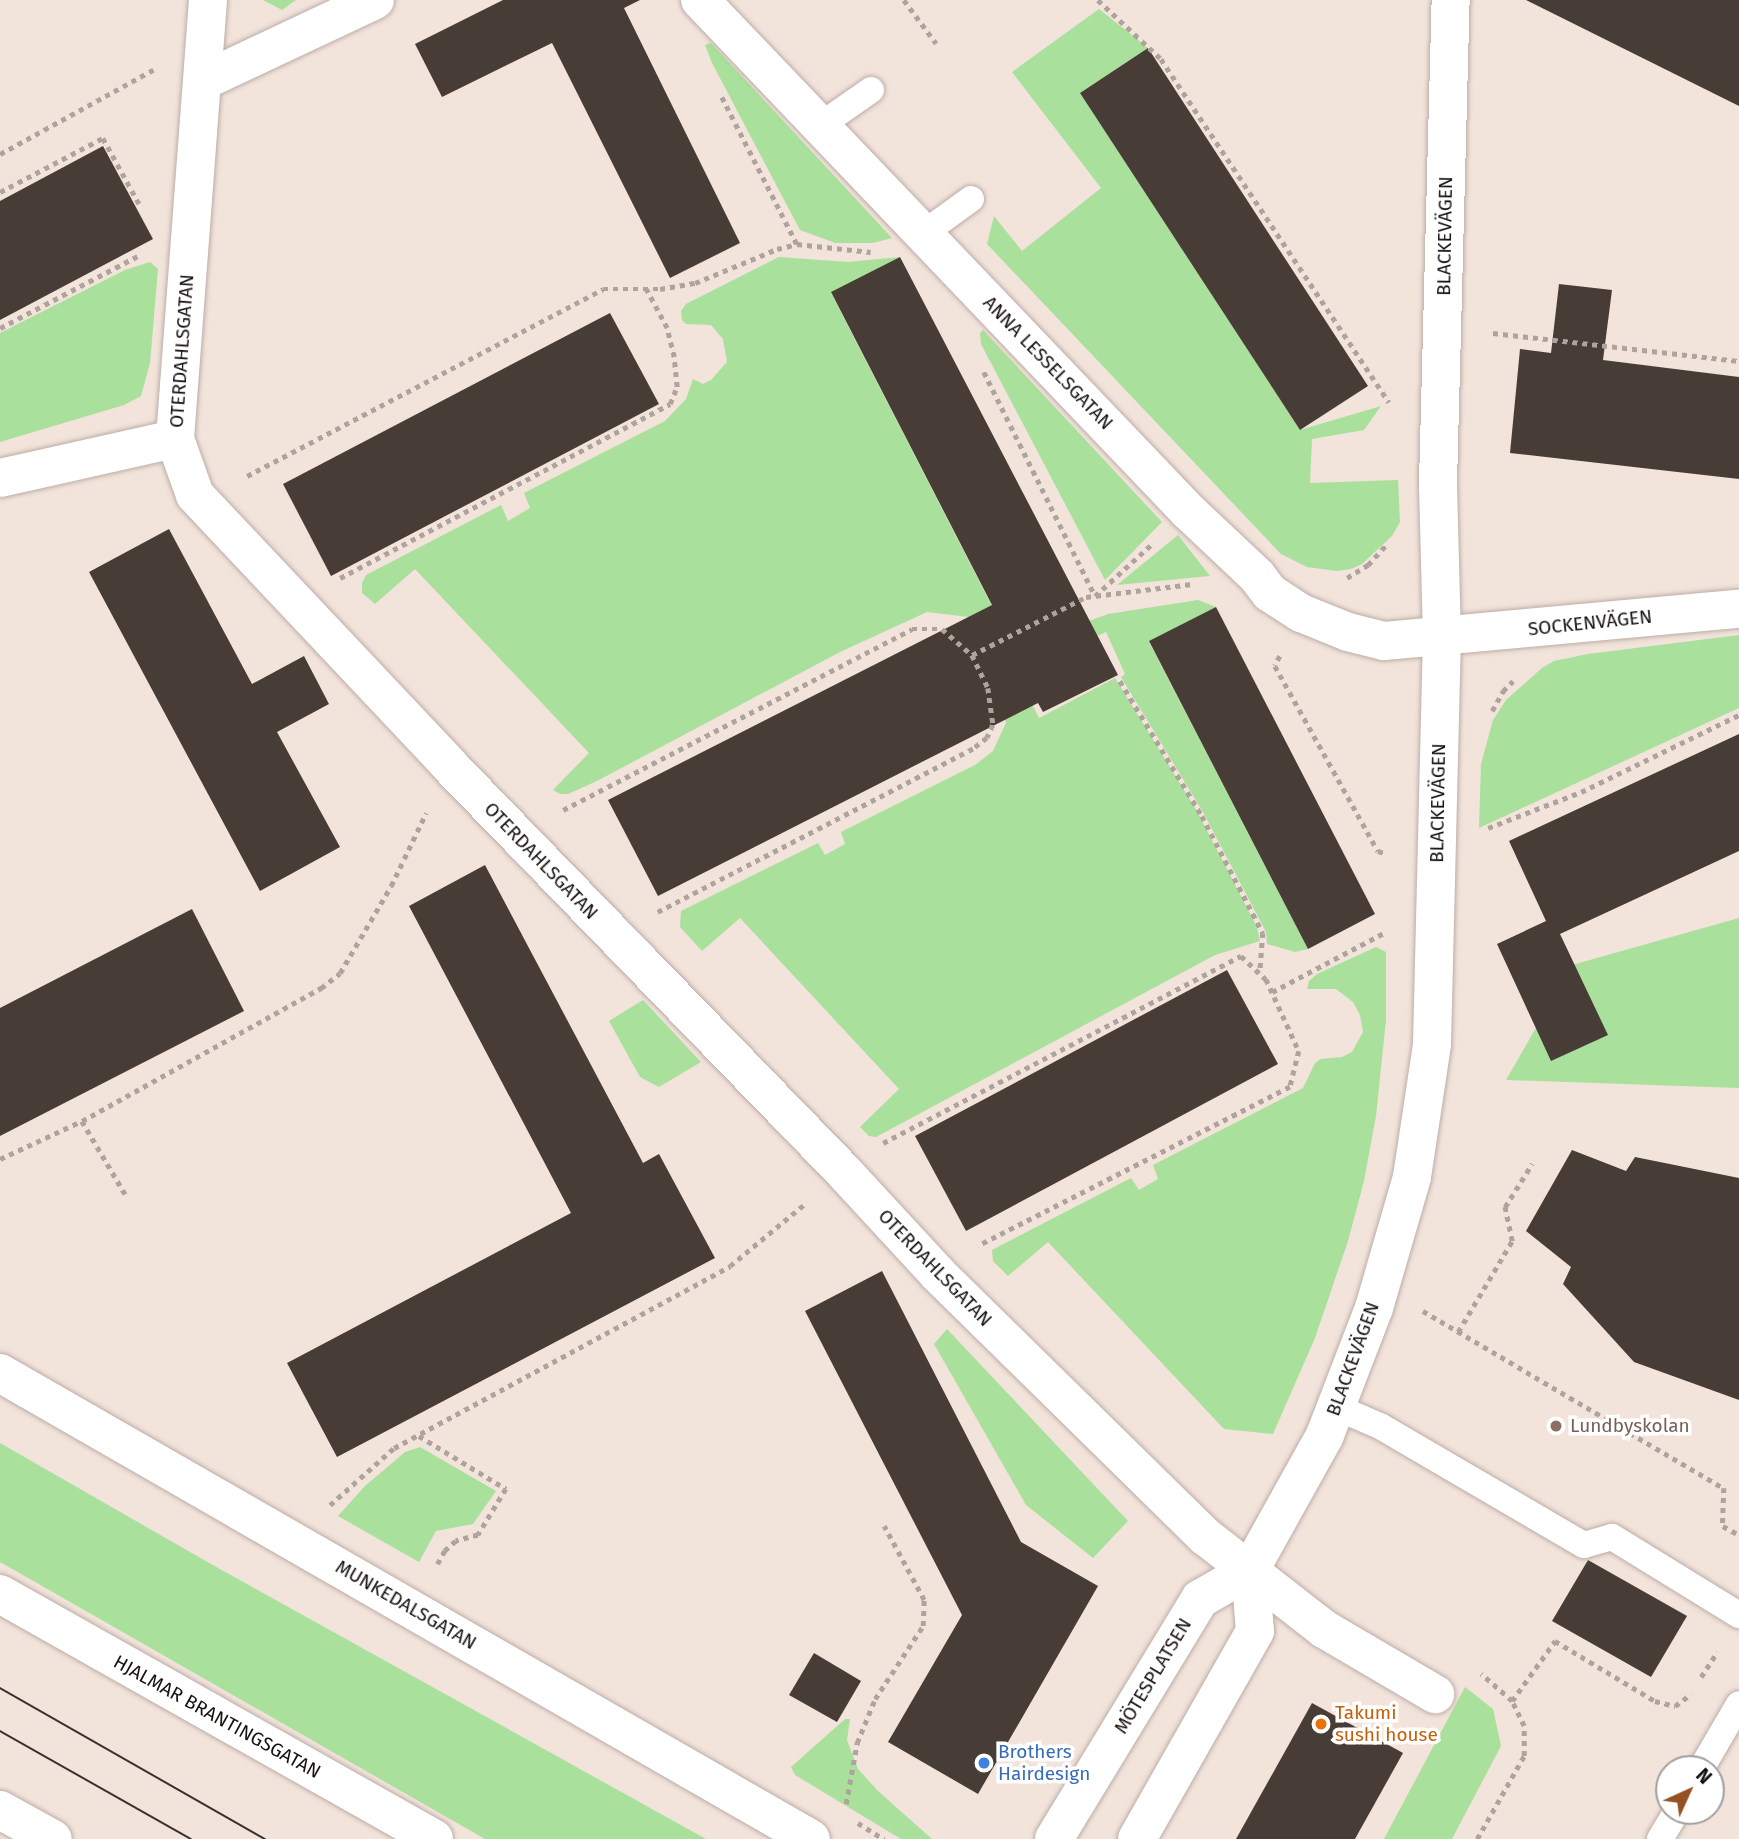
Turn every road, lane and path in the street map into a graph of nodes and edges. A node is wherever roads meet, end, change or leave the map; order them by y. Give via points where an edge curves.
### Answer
1 (208, 0) edge
2 (375, 0) edge
3 (700, 0) edge
4 (904, 0) edge
5 (1098, 0) edge
6 (1451, 0) edge
7 (203, 43) junction
8 (936, 43) dead end
9 (203, 81) junction
10 (717, 88) dead end
11 (870, 90) dead end
12 (821, 125) junction
13 (0, 154) edge
14 (0, 192) edge
15 (971, 199) dead end
16 (924, 233) junction
17 (797, 244) junction
18 (883, 251) dead end
19 (175, 252) junction
20 (646, 289) junction
21 (0, 328) edge
22 (1488, 332) dead end
23 (1739, 361) edge
24 (984, 371) dead end
25 (1394, 411) dead end
26 (175, 439) junction
27 (0, 478) edge
28 (200, 500) junction
29 (1156, 541) dead end
30 (1200, 583) dead end
31 (1095, 596) junction
32 (295, 601) junction
33 (1739, 609) edge
34 (1442, 638) junction
35 (1284, 648) dead end
36 (972, 654) junction
37 (1521, 673) dead end
38 (1120, 681) dead end
39 (1491, 714) dead end
40 (1739, 715) edge
41 (449, 765) junction
42 (1485, 829) dead end
43 (515, 834) junction
44 (1396, 856) dead end
45 (1398, 926) dead end
46 (612, 935) junction
47 (1260, 973) dead end
48 (1272, 992) dead end
49 (82, 1121) junction
50 (0, 1159) edge
51 (1532, 1164) dead end
52 (127, 1197) dead end
53 (1379, 1288) junction
54 (1458, 1332) junction
55 (0, 1373) edge
56 (1336, 1407) junction
57 (418, 1436) dead end
58 (884, 1526) dead end
59 (1739, 1535) edge
60 (1250, 1570) junction
61 (433, 1572) dead end
62 (0, 1594) edge
63 (1739, 1615) edge
64 (1435, 1694) dead end
65 (1512, 1701) dead end
66 (1739, 1704) edge
67 (1709, 1755) edge
68 (0, 1810) edge
69 (844, 1815) dead end
70 (53, 1839) edge
71 (434, 1839) edge
72 (811, 1839) edge
73 (1055, 1839) edge
74 (1137, 1839) edge

1 - 7 street, OTERDAHLSGATAN
2 - 9 street
3 - 12 street, ANNA LESSELSGATAN
4 - 8 path
5 - 25 path via 1161,59
6 - 34 street, BLACKEVÄGEN via 1438,483
7 - 9 street, OTERDAHLSGATAN
7 - 13 path
9 - 19 street, OTERDAHLSGATAN
10 - 17 path
11 - 12 lane
12 - 16 street, ANNA LESSELSGATAN
14 - 19 path via 103,138
15 - 16 lane
16 - 34 street, ANNA LESSELSGATAN via 1270,593 1301,613 1360,635 1384,641
17 - 18 path
17 - 20 path via 695,283
19 - 21 path
19 - 26 street, OTERDAHLSGATAN
20 - 28 path via 603,289
20 - 32 path via 667,328 674,357 677,387 670,404
22 - 23 path
24 - 31 path
26 - 27 street
26 - 28 street, OTERDAHLSGATAN
28 - 32 street, OTERDAHLSGATAN
29 - 31 path
30 - 31 path
31 - 36 path via 1071,602
32 - 41 street, OTERDAHLSGATAN
33 - 34 street, SOCKENVÄGEN
34 - 53 street, BLACKEVÄGEN via 1432,1044 1412,1177
35 - 44 path via 1275,666 1378,851
36 - 43 path via 942,629 912,629
36 - 46 path via 988,688 993,725 987,738 973,749
37 - 39 path via 1503,691
38 - 47 path via 1202,816 1263,933
40 - 42 path via 1581,792
41 - 43 street, OTERDAHLSGATAN
41 - 49 path via 391,886 340,973 321,988
43 - 46 street, OTERDAHLSGATAN
45 - 48 path
46 - 60 street, OTERDAHLSGATAN via 938,1274 1206,1537
49 - 50 path
49 - 52 path
51 - 54 path via 1505,1208 1512,1241
53 - 54 path
53 - 56 street, BLACKEVÄGEN
54 - 59 path via 1724,1488 1723,1526
55 - 72 street, MUNKEDALSGATAN
56 - 60 street, BLACKEVÄGEN
56 - 63 lane via 1380,1426 1584,1545 1612,1537
57 - 61 path via 506,1489 478,1535 456,1541
58 - 69 path via 924,1600 923,1626 875,1699 858,1743
60 - 64 street via 1324,1629
60 - 73 street, MÖTESPLATSEN via 1200,1599
60 - 74 street via 1255,1631
62 - 71 street, HJALMAR BRANTINGSGATAN
63 - 65 path via 1689,1698 1675,1706 1655,1701 1555,1641
66 - 67 lane
68 - 70 street

